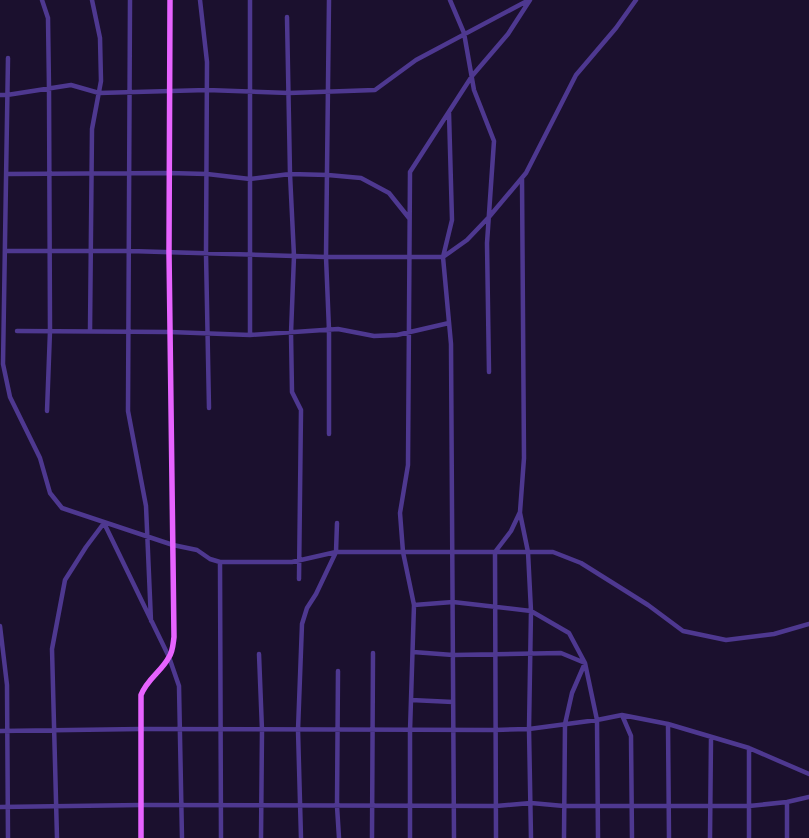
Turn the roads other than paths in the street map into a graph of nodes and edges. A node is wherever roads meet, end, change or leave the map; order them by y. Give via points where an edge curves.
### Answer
1 (42, 0) edge
2 (92, 0) edge
3 (130, 0) edge
4 (170, 0) edge
5 (200, 0) edge
6 (250, 0) edge
7 (329, 0) edge
8 (450, 0) edge
9 (529, 0) edge
10 (636, 0) edge
11 (288, 17) dead end
12 (464, 33) junction
13 (8, 58) dead end
14 (472, 76) junction
15 (49, 88) junction
16 (207, 90) junction
17 (170, 91) junction
18 (329, 91) junction
19 (130, 92) junction
20 (250, 92) junction
21 (99, 93) junction
22 (289, 93) junction
23 (0, 94) edge
24 (7, 95) junction
25 (449, 112) junction
26 (170, 172) junction
27 (91, 173) junction
28 (130, 173) junction
29 (6, 174) junction
30 (50, 174) junction
31 (206, 174) junction
32 (290, 174) junction
33 (328, 175) junction
34 (522, 178) junction
35 (250, 179) junction
36 (489, 218) junction
37 (409, 219) junction
38 (130, 250) junction
39 (6, 251) junction
40 (50, 251) junction
41 (90, 251) junction
42 (169, 252) junction
43 (206, 254) junction
44 (250, 255) junction
45 (294, 256) junction
46 (326, 257) junction
47 (409, 257) junction
48 (443, 257) junction
49 (449, 323) junction
50 (329, 330) junction
51 (17, 331) dead end
52 (50, 331) junction
53 (90, 332) junction
54 (129, 332) junction
55 (170, 332) junction
56 (409, 332) junction
57 (207, 333) junction
58 (291, 333) junction
59 (250, 335) junction
60 (489, 372) dead end
61 (209, 408) dead end
62 (47, 411) dead end
63 (329, 434) dead end
64 (520, 512) junction
65 (337, 523) dead end
66 (104, 524) junction
67 (148, 537) junction
68 (172, 545) junction
69 (336, 552) junction
70 (403, 552) junction
71 (453, 552) junction
72 (495, 552) junction
73 (528, 552) junction
74 (300, 561) junction
75 (220, 562) junction
76 (299, 578) dead end
77 (453, 602) junction
78 (414, 605) junction
79 (494, 607) junction
80 (531, 611) junction
81 (151, 621) junction
82 (809, 624) edge
83 (0, 626) edge
84 (413, 652) junction
85 (373, 653) dead end
86 (529, 653) junction
87 (259, 654) dead end
88 (494, 654) junction
89 (453, 655) junction
90 (169, 657) junction
91 (585, 663) junction
92 (338, 671) dead end
93 (411, 700) junction
94 (453, 702) junction
95 (622, 715) junction
96 (597, 720) junction
97 (566, 724) junction
98 (668, 724) junction
99 (141, 729) junction
100 (180, 729) junction
101 (529, 729) junction
102 (221, 730) junction
103 (262, 730) junction
104 (298, 730) junction
105 (338, 730) junction
106 (495, 730) junction
107 (0, 731) edge
108 (7, 731) junction
109 (54, 731) junction
110 (371, 731) junction
111 (410, 731) junction
112 (454, 731) junction
113 (711, 738) junction
114 (749, 748) junction
115 (809, 774) edge
116 (809, 798) edge
117 (787, 802) junction
118 (531, 803) junction
119 (141, 805) junction
120 (632, 805) junction
121 (56, 806) junction
122 (181, 806) junction
123 (221, 806) junction
124 (261, 806) junction
125 (301, 806) junction
126 (337, 806) junction
127 (372, 806) junction
128 (410, 806) junction
129 (454, 806) junction
130 (496, 806) junction
131 (564, 806) junction
132 (598, 806) junction
133 (669, 806) junction
134 (711, 806) junction
135 (749, 806) junction
136 (0, 807) edge
137 (8, 807) junction
138 (8, 838) edge
139 (57, 838) edge
140 (141, 838) edge
141 (182, 838) edge
142 (221, 838) edge
143 (261, 838) edge
144 (301, 838) edge
145 (339, 838) edge
146 (372, 838) edge
147 (410, 838) edge
148 (454, 838) edge
149 (496, 838) edge
150 (532, 838) edge
151 (564, 838) edge
152 (598, 838) edge
153 (632, 838) edge
154 (670, 838) edge
155 (710, 838) edge
156 (749, 838) edge
157 (787, 838) edge

1 - 15 street via 48,18
2 - 21 street via 100,38
3 - 19 street
4 - 17 main road
5 - 16 street
6 - 20 street
7 - 18 street
8 - 12 street
9 - 12 street
9 - 14 street via 508,34
10 - 34 street via 576,75
11 - 22 street
12 - 14 street
12 - 18 street via 416,60 375,90
13 - 24 street
14 - 25 street
14 - 36 street via 474,90 494,141
15 - 21 street via 71,85
15 - 24 street
15 - 30 street
16 - 17 street
16 - 20 street
16 - 31 street
17 - 19 street
17 - 26 main road
18 - 22 street
18 - 33 street
19 - 21 street
19 - 28 street
20 - 22 street
20 - 35 street
21 - 27 street via 92,129
22 - 32 street
23 - 24 street
24 - 29 street
25 - 37 street via 410,172
25 - 48 street via 452,220
26 - 28 street
26 - 31 street
26 - 42 main road
27 - 28 street
27 - 30 street
27 - 41 street
28 - 38 street
29 - 30 street
29 - 39 street
30 - 40 street
31 - 35 street
31 - 43 street
32 - 33 street
32 - 35 street
32 - 45 street
33 - 37 street via 361,178 389,193
33 - 46 street
34 - 36 street
34 - 64 street via 524,458
35 - 44 street
36 - 48 street via 467,240
36 - 60 street
37 - 47 street
38 - 41 street
38 - 42 street
38 - 54 street
39 - 40 street
39 - 66 street via 3,364 10,397 40,458 50,493 62,508
40 - 41 street
40 - 52 street
41 - 53 street
42 - 43 street
42 - 55 main road
43 - 44 street
43 - 57 street
44 - 45 street
44 - 59 street
45 - 46 street
45 - 58 street
46 - 47 street
46 - 50 street
47 - 48 street
47 - 56 street
48 - 49 street
49 - 56 street
49 - 71 street
50 - 56 street via 351,330 374,336
50 - 58 street
50 - 63 street
51 - 52 street
52 - 53 street
52 - 62 street
53 - 54 street
54 - 55 street
54 - 67 street via 128,411 146,506
55 - 57 street
55 - 68 main road
56 - 70 street via 408,465 400,513
57 - 59 street
57 - 61 street
58 - 59 street
58 - 74 street via 292,392 301,410
64 - 72 street
64 - 73 street
65 - 69 street
66 - 67 street
66 - 81 street
66 - 109 street via 65,580 52,649
67 - 68 street
67 - 81 street
68 - 75 street via 197,550 210,560
68 - 90 main road via 174,637
69 - 70 street
69 - 74 street
69 - 104 street via 302,624
70 - 71 street
70 - 78 street
71 - 72 street
71 - 77 street
72 - 73 street
72 - 79 street
73 - 80 street
73 - 82 street via 553,552 581,563 683,631 726,640 774,634
74 - 75 street
74 - 76 street
75 - 102 street
77 - 78 street
77 - 79 street
77 - 89 street
78 - 84 street
79 - 80 street
79 - 88 street
80 - 86 street
80 - 91 street via 570,633
81 - 90 street
83 - 108 street via 7,685
84 - 89 street
84 - 93 street
85 - 110 street
86 - 88 street
86 - 91 street via 561,653
86 - 101 street
87 - 103 street
88 - 89 street
88 - 106 street
89 - 94 street
90 - 99 main road via 141,695
90 - 100 street via 179,686
91 - 96 street
91 - 97 street via 572,693
92 - 105 street
93 - 94 street
93 - 111 street
94 - 112 street
95 - 96 street
95 - 98 street
95 - 120 street via 631,736
96 - 97 street
96 - 132 street
97 - 101 street
97 - 131 street
98 - 113 street
98 - 133 street
99 - 100 street
99 - 109 street
99 - 119 main road
100 - 102 street
100 - 122 street
101 - 106 street
101 - 118 street
102 - 103 street
102 - 123 street
103 - 104 street
103 - 124 street
104 - 105 street
104 - 125 street
105 - 110 street
105 - 126 street
106 - 112 street
106 - 130 street
107 - 108 street
108 - 109 street
108 - 137 street
109 - 121 street
110 - 111 street
110 - 127 street
111 - 112 street
111 - 128 street
112 - 129 street
113 - 114 street
113 - 134 street
114 - 115 street
114 - 135 street
116 - 117 street
117 - 135 street
117 - 157 street
118 - 130 street
118 - 131 street
118 - 150 street
119 - 121 street
119 - 122 street
119 - 140 main road
120 - 132 street
120 - 133 street
120 - 153 street
121 - 137 street
121 - 139 street
122 - 123 street
122 - 141 street
123 - 124 street
123 - 142 street
124 - 125 street
124 - 143 street
125 - 126 street
125 - 144 street
126 - 127 street
126 - 145 street
127 - 128 street
127 - 146 street
128 - 129 street
128 - 147 street
129 - 130 street
129 - 148 street
130 - 149 street
131 - 132 street
131 - 151 street
132 - 152 street
133 - 134 street
133 - 154 street
134 - 135 street
134 - 155 street
135 - 156 street
136 - 137 street
137 - 138 street

